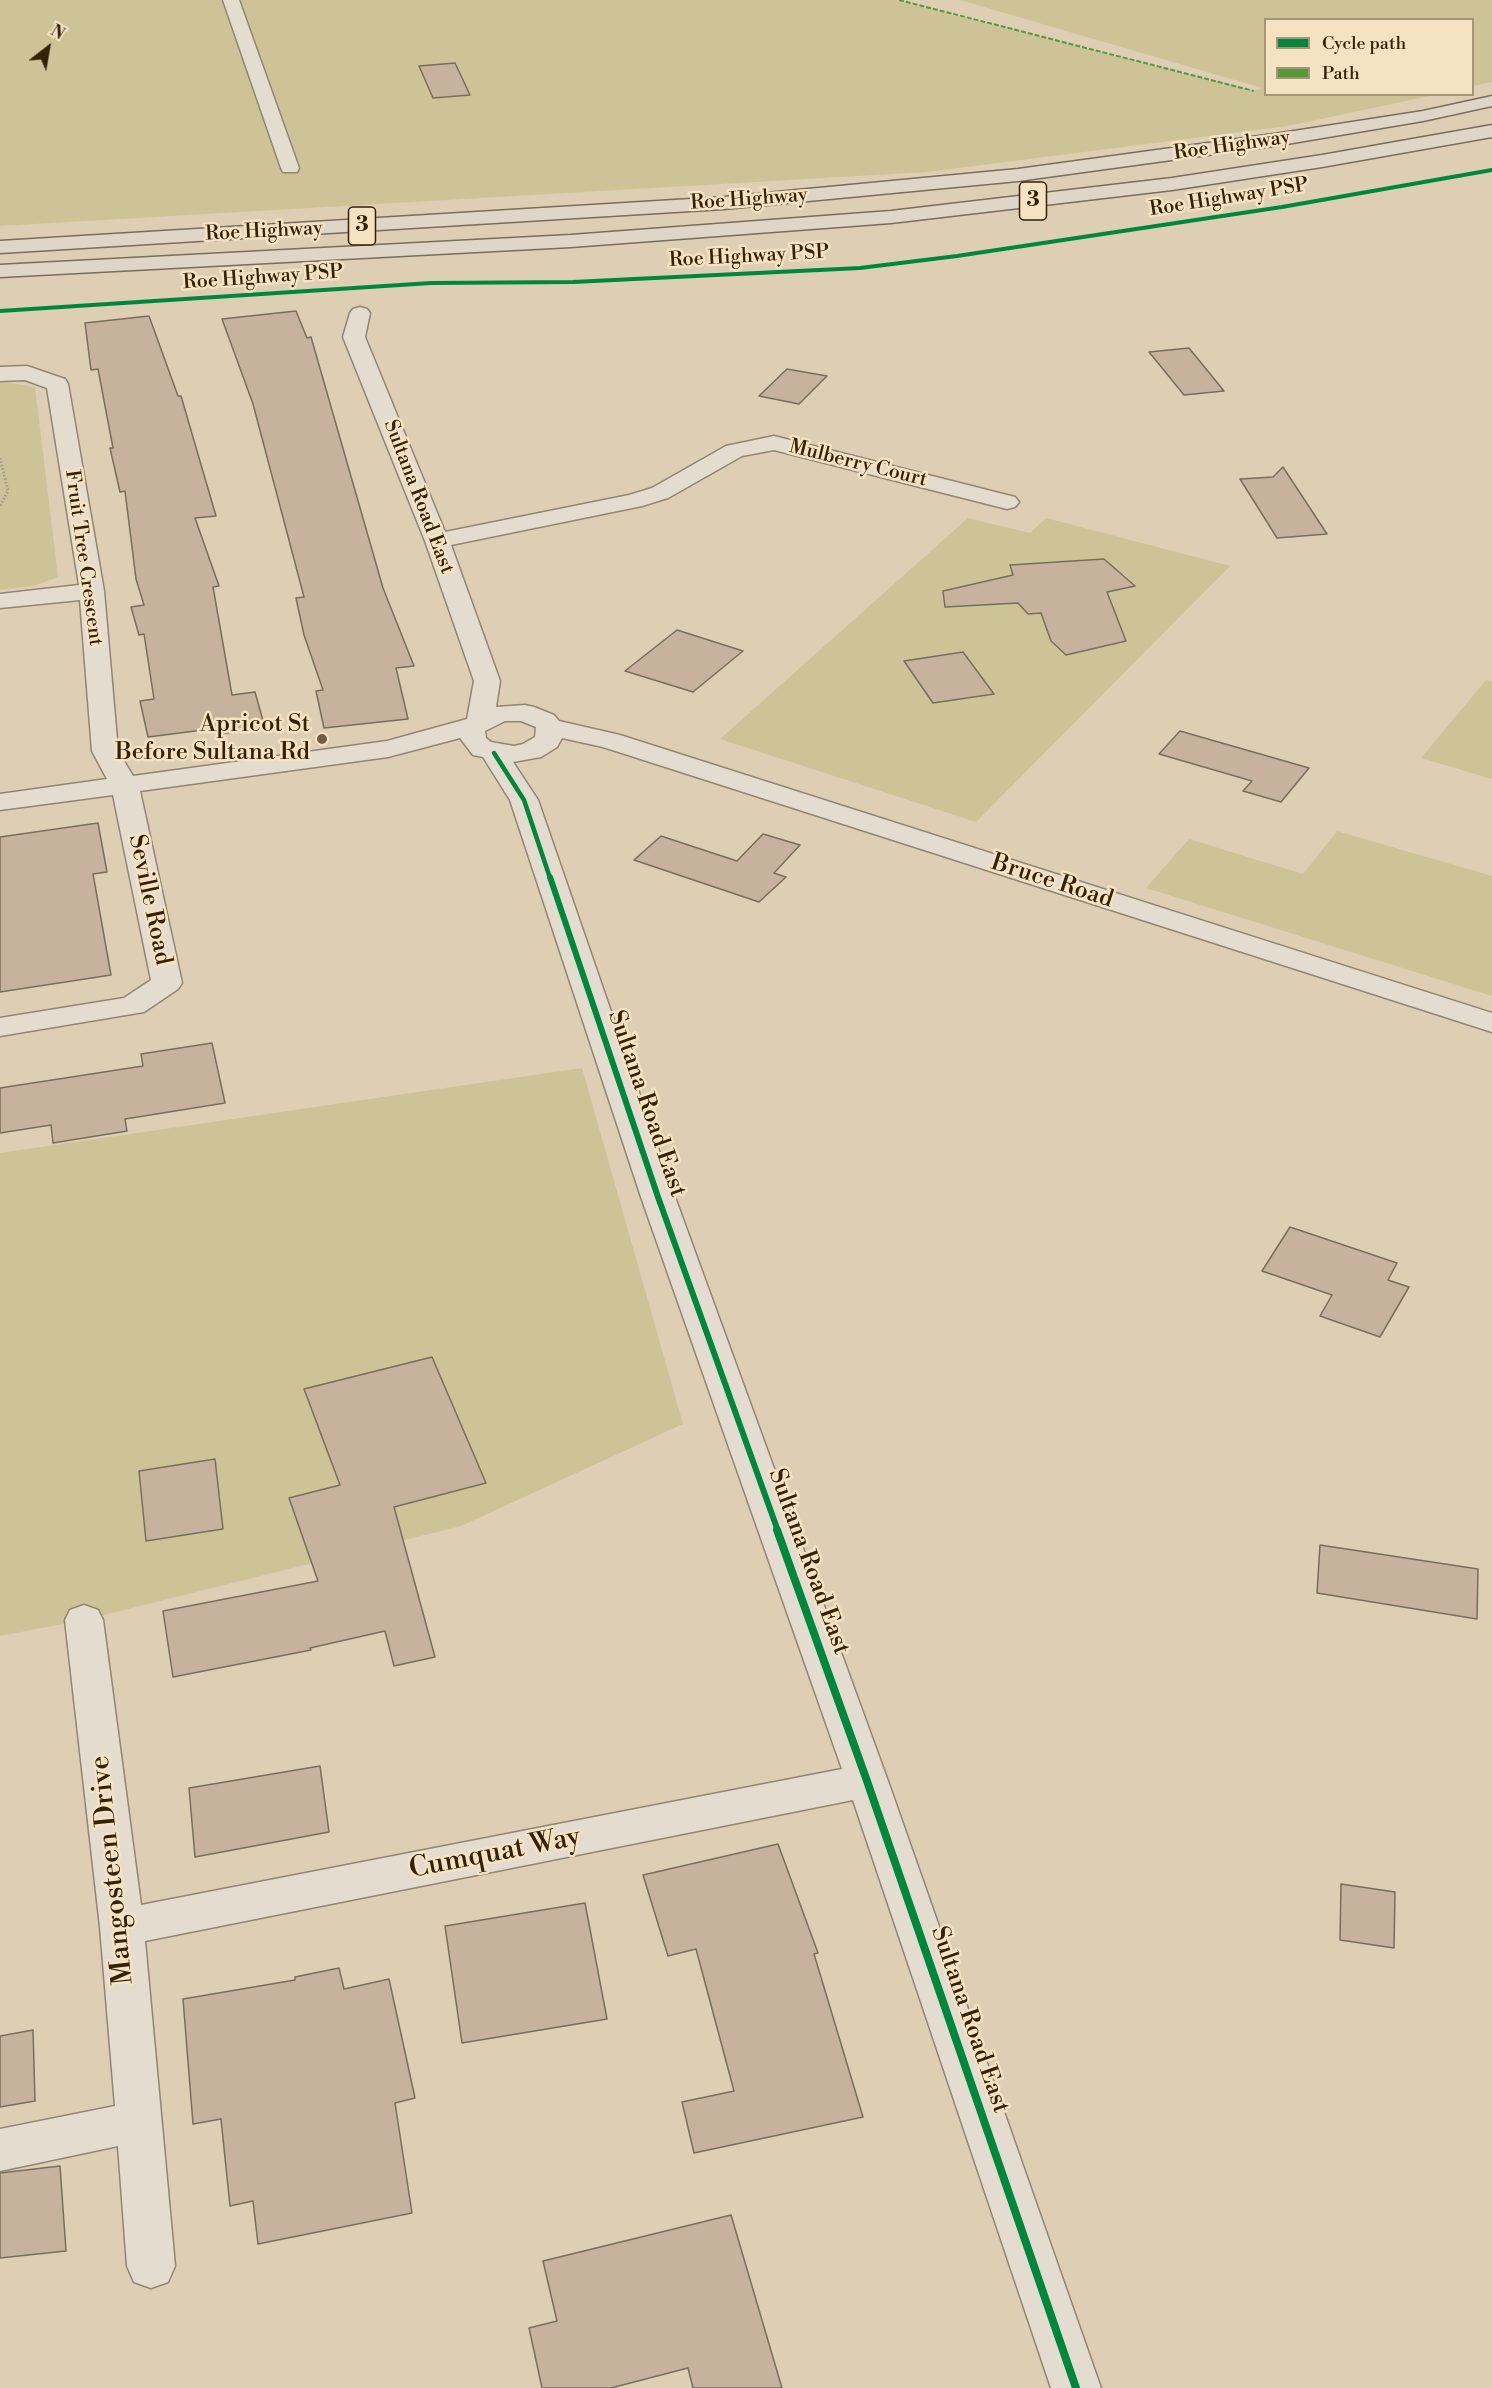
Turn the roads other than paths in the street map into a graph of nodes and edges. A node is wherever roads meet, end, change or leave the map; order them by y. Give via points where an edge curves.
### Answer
1 (231, 0) edge
2 (1492, 101) edge
3 (1492, 131) edge
4 (290, 168) dead end
5 (0, 247) edge
6 (0, 271) edge
7 (360, 313) dead end
8 (0, 374) edge
9 (1007, 502) dead end
10 (437, 541) junction
11 (92, 591) junction
12 (0, 602) edge
13 (487, 681) junction
14 (525, 713) junction
15 (483, 737) junction
16 (541, 742) junction
17 (124, 786) junction
18 (524, 800) junction
19 (0, 802) edge
20 (1492, 1023) edge
21 (0, 1027) edge
22 (84, 1620) dead end
23 (867, 1781) junction
24 (122, 1927) junction
25 (138, 2121) junction
26 (0, 2150) edge
27 (151, 2266) dead end
28 (1076, 2388) edge

1 - 4 street
2 - 5 highway, Roe Highway / 3 via 1281,139 884,189 724,203
3 - 6 highway, Roe Highway / 3 via 1172,184 891,217 571,242
7 - 10 street, Sultana Road East via 354,337
8 - 11 street, Fruit Tree Crescent via 27,373 57,384
9 - 10 street, Mulberry Court via 774,443 734,451 660,493 634,501
10 - 13 street, Sultana Road East
11 - 12 street
11 - 17 street, Fruit Tree Crescent via 105,750
13 - 14 street
13 - 15 street, Sultana Road East
14 - 15 street via 505,713
14 - 16 street via 536,716
15 - 16 street, Bruce Road via 514,754
15 - 17 street
15 - 18 street, Sultana Road East
16 - 18 street, Sultana Road East
16 - 20 street, Bruce Road via 611,741
17 - 19 street
17 - 21 street, Seville Road via 167,983 133,1006
18 - 23 street, Sultana Road East via 658,1197
22 - 24 street, Mangosteen Drive
23 - 24 street, Cumquat Way
23 - 28 street, Sultana Road East
24 - 25 street, Mangosteen Drive
25 - 26 street
25 - 27 street, Mangosteen Drive

